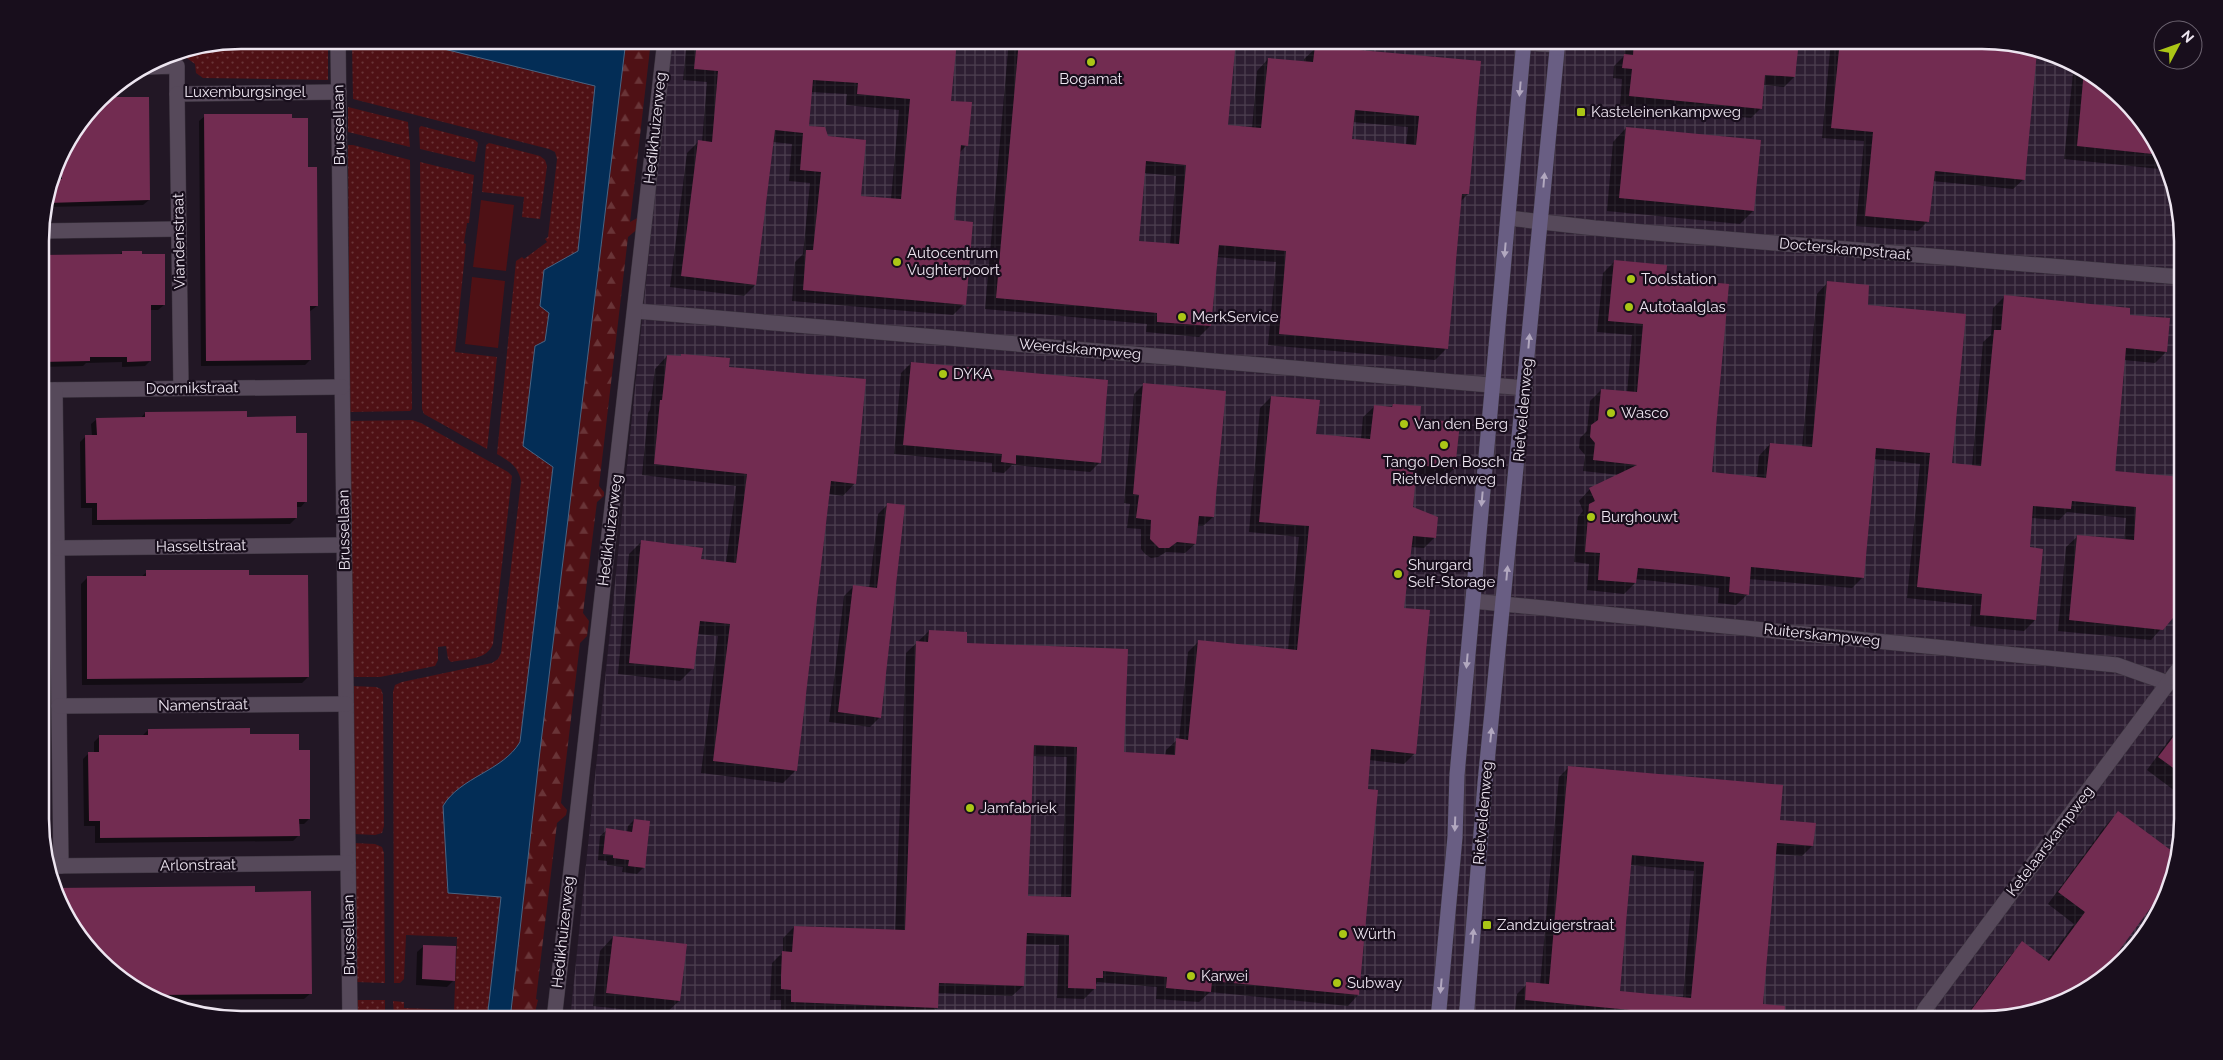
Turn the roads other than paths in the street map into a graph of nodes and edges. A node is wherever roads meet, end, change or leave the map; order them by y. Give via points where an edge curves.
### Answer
1 (338, 49) edge
2 (664, 49) edge
3 (1523, 49) edge
4 (1556, 49) edge
5 (161, 67) edge
6 (339, 92) junction
7 (177, 94) junction
8 (1508, 218) junction
9 (1540, 223) junction
10 (179, 229) junction
11 (49, 231) edge
12 (2174, 276) edge
13 (636, 311) junction
14 (1493, 384) junction
15 (342, 387) junction
16 (181, 388) junction
17 (1525, 388) junction
18 (49, 390) edge
19 (49, 408) edge
20 (344, 545) junction
21 (57, 548) junction
22 (1473, 600) junction
23 (1504, 603) junction
24 (2174, 674) edge
25 (2168, 683) junction
26 (346, 704) junction
27 (59, 706) junction
28 (348, 863) junction
29 (54, 865) edge
30 (54, 866) edge
31 (350, 1011) edge
32 (555, 1011) edge
33 (1439, 1011) edge
34 (1467, 1011) edge
35 (1925, 1011) edge

1 - 6 street, Brussellaan
2 - 13 street, Hedikhuizerweg
3 -> 8 main road, Rietveldenweg
9 -> 4 main road, Rietveldenweg
5 - 7 street, Luxemburgsingel via 177,66
6 - 7 street, Luxemburgsingel
6 - 15 street, Brussellaan
7 - 10 street, Viandenstraat
8 - 9 street, Docterskampstraat
8 -> 14 main road, Rietveldenweg
9 - 12 street, Docterskampstraat
17 -> 9 main road, Rietveldenweg
10 - 11 street
10 - 16 street, Viandenstraat
13 - 14 street, Weerdskampweg
13 - 32 street, Hedikhuizerweg
14 - 17 street, Weerdskampweg
14 -> 22 main road, Rietveldenweg
15 - 16 street, Doornikstraat
15 - 20 street, Brussellaan
16 - 18 street, Doornikstraat
23 -> 17 main road, Rietveldenweg
19 - 21 street
20 - 21 street, Hasseltstraat
20 - 26 street, Brussellaan
21 - 27 street
22 - 23 street, Ruiterskampweg
22 -> 33 main road, Rietveldenweg
23 - 25 street, Ruiterskampweg via 2117,665
34 -> 23 main road, Rietveldenweg
24 - 25 street, Ketelaarskampweg
25 - 35 street, Ketelaarskampweg
26 - 27 street, Namenstraat
26 - 28 street, Brussellaan
27 - 29 street
28 - 30 street, Arlonstraat
28 - 31 street, Brussellaan

